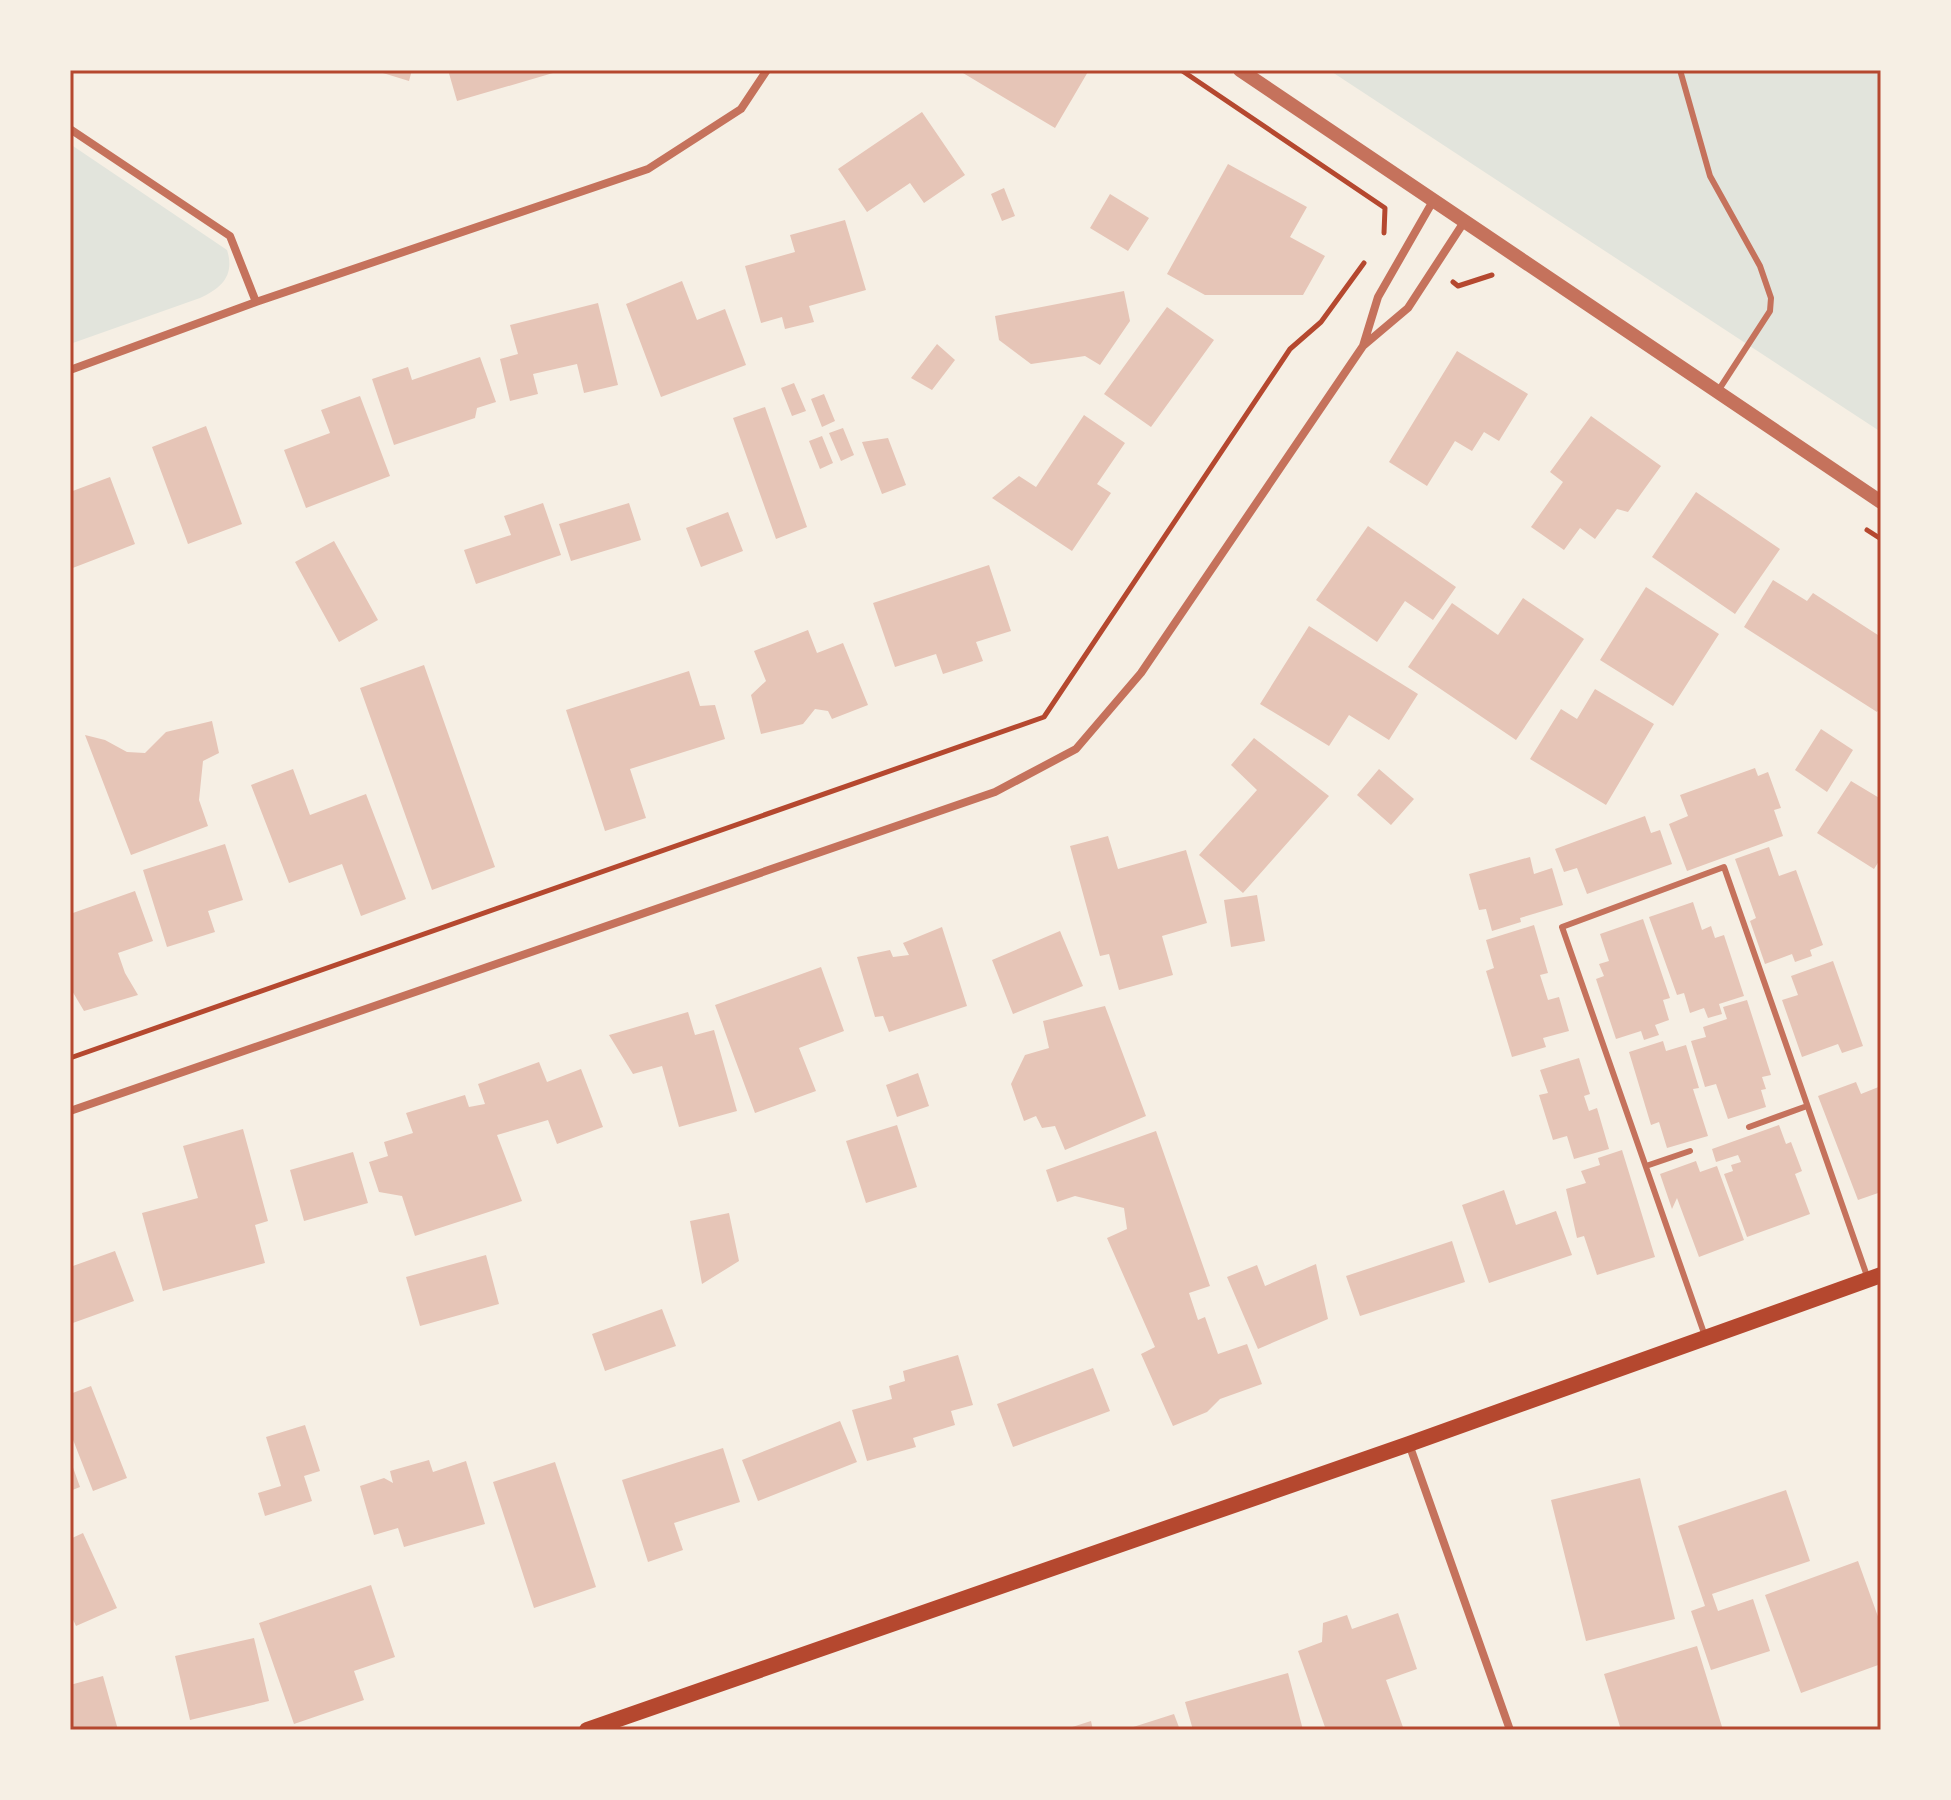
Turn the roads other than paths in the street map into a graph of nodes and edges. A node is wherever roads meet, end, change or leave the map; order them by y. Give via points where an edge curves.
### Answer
1 (767, 70) edge
2 (1240, 70) edge
3 (1680, 70) edge
4 (70, 129) edge
5 (1433, 201) junction
6 (1464, 222) junction
7 (256, 302) junction
8 (1363, 346) junction
9 (70, 370) edge
10 (1718, 391) junction
11 (1881, 502) edge
12 (1807, 1106) junction
13 (70, 1111) edge
14 (1749, 1127) dead end
15 (1690, 1151) dead end
16 (1646, 1166) junction
17 (1875, 1278) edge
18 (1706, 1338) junction
19 (1409, 1444) junction
20 (587, 1730) edge
21 (1510, 1730) edge

1 - 7 street via 741,109 648,169
2 - 5 street
3 - 10 lane via 1710,176 1760,266 1771,298 1770,311
4 - 7 street via 230,236
5 - 6 street
5 - 8 street via 1378,297
6 - 8 street via 1408,308
6 - 10 street
7 - 9 street
8 - 13 street via 1141,673 1076,749 995,792
10 - 11 street
12 - 14 lane
12 - 16 lane via 1724,867 1562,927
12 - 17 lane
15 - 16 lane
16 - 18 lane
17 - 18 main road
18 - 19 main road
19 - 20 main road
19 - 21 street

